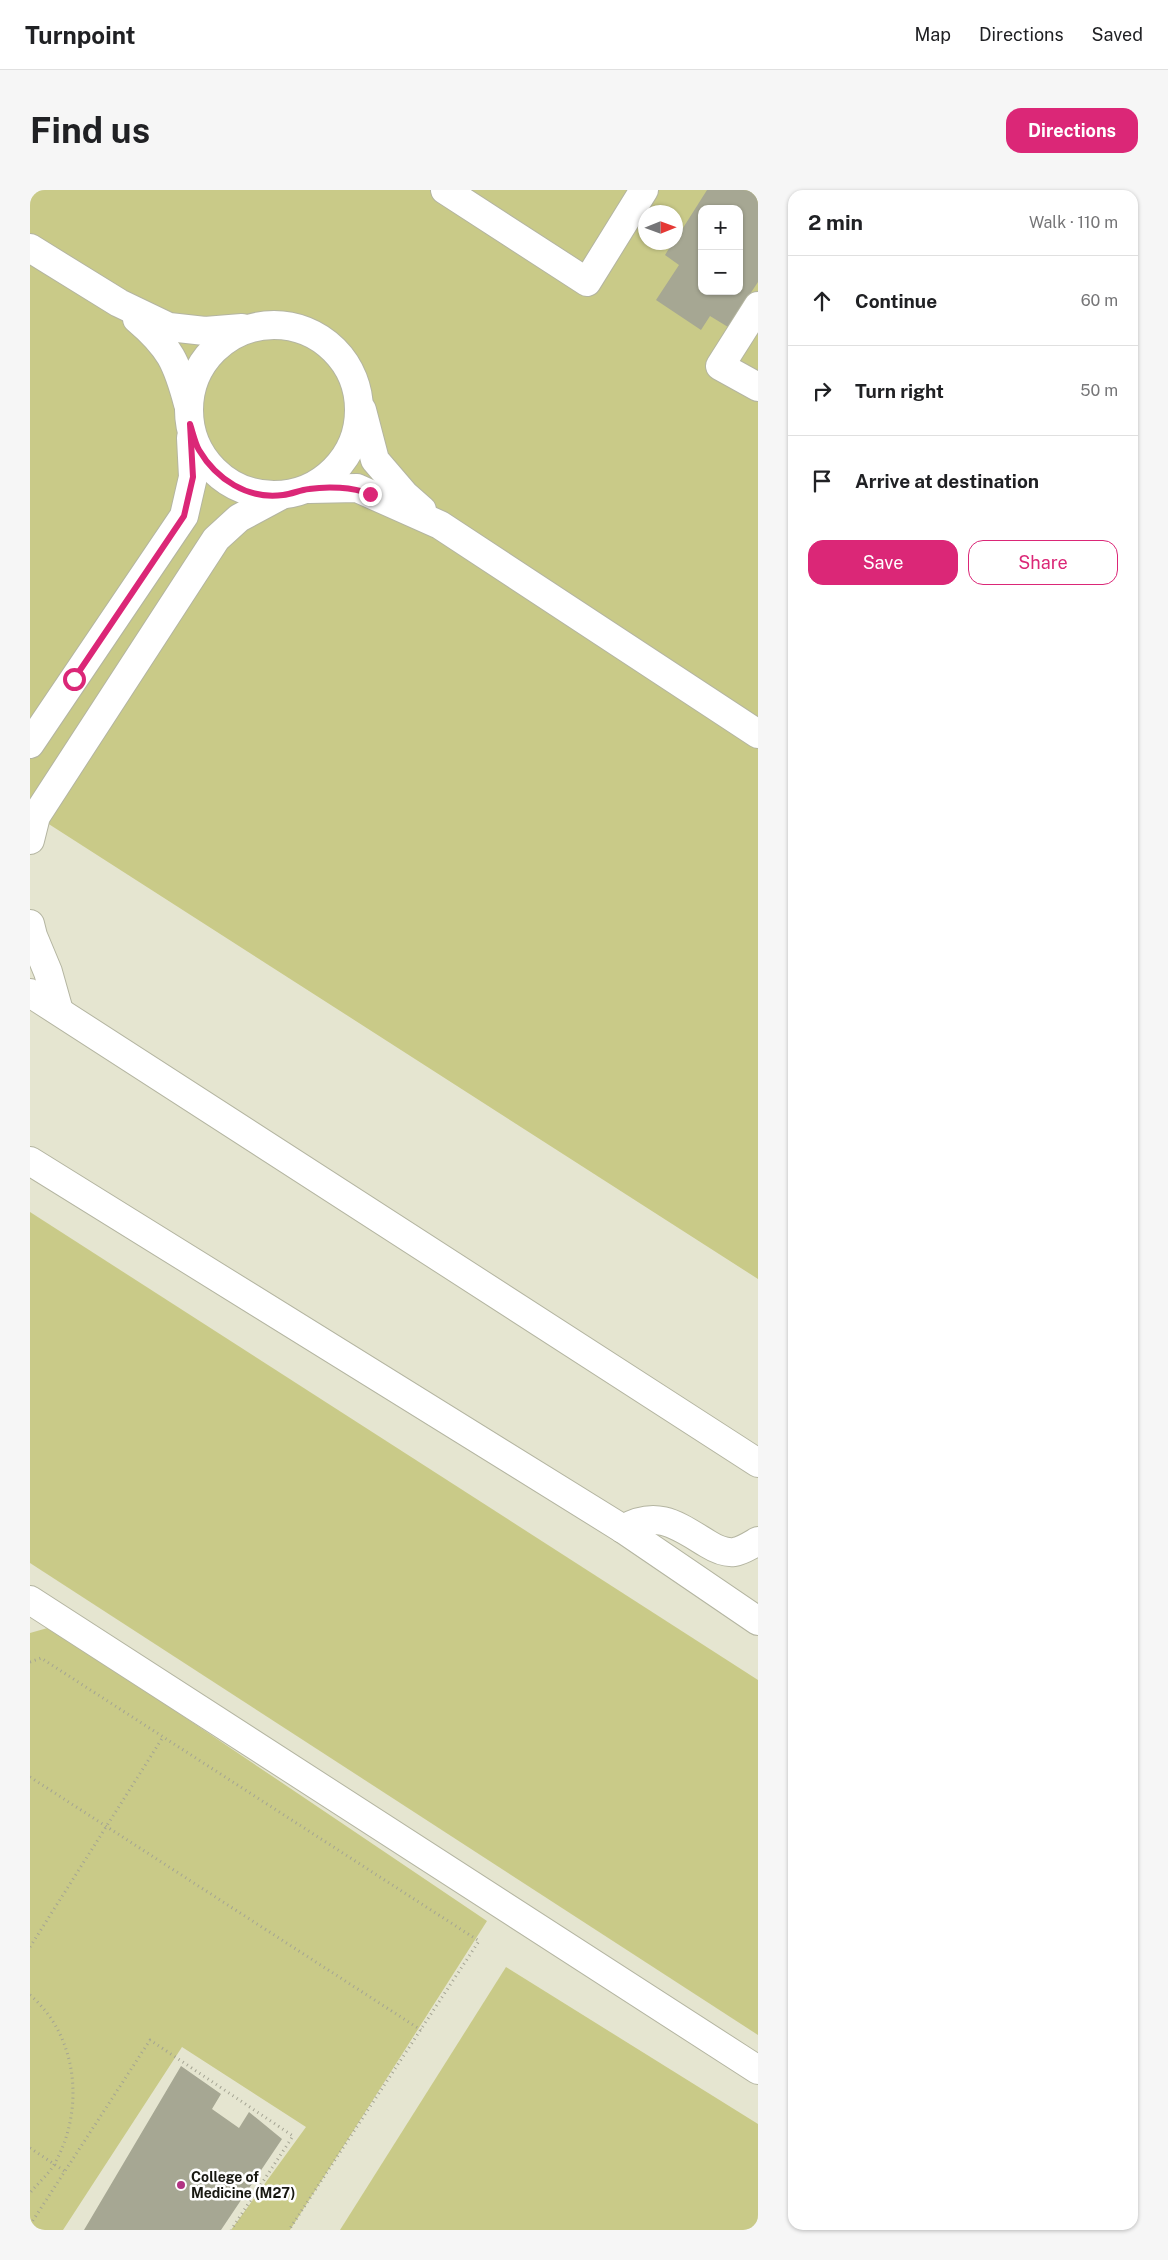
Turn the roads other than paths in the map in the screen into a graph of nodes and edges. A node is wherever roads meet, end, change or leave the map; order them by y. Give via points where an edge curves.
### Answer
1 (445, 190) edge
2 (644, 190) edge
3 (30, 248) edge
4 (119, 303) junction
5 (758, 306) edge
6 (254, 326) junction
7 (758, 387) edge
8 (359, 399) junction
9 (190, 416) junction
10 (308, 489) junction
11 (280, 496) junction
12 (440, 526) junction
13 (758, 734) edge
14 (30, 744) edge
15 (30, 840) edge
16 (30, 924) edge
17 (30, 993) edge
18 (59, 1011) junction
19 (30, 1161) edge
20 (758, 1463) edge
21 (623, 1529) junction
22 (758, 1541) edge
23 (30, 1600) edge
24 (758, 1621) edge
25 (758, 2070) edge

1 - 2 street via 587,282
3 - 4 street
4 - 6 street via 169,327 205,331
4 - 9 street via 160,338 179,369
5 - 7 street via 720,366
6 - 8 street via 283,325 310,332 334,348 351,372
6 - 9 street via 234,334 202,365 193,385
8 - 10 street via 358,427 349,452 332,474
8 - 12 street via 375,460 405,495
9 - 11 street via 198,449 212,469 232,485 255,494
9 - 14 street via 193,477 184,516
10 - 11 street
10 - 12 street via 357,488
11 - 15 street via 239,518 216,539 36,816
12 - 13 street
16 - 18 street
17 - 18 street
18 - 20 street
19 - 21 street
21 - 22 street via 643,1520 665,1521 718,1550 734,1552
21 - 24 street
23 - 25 street

